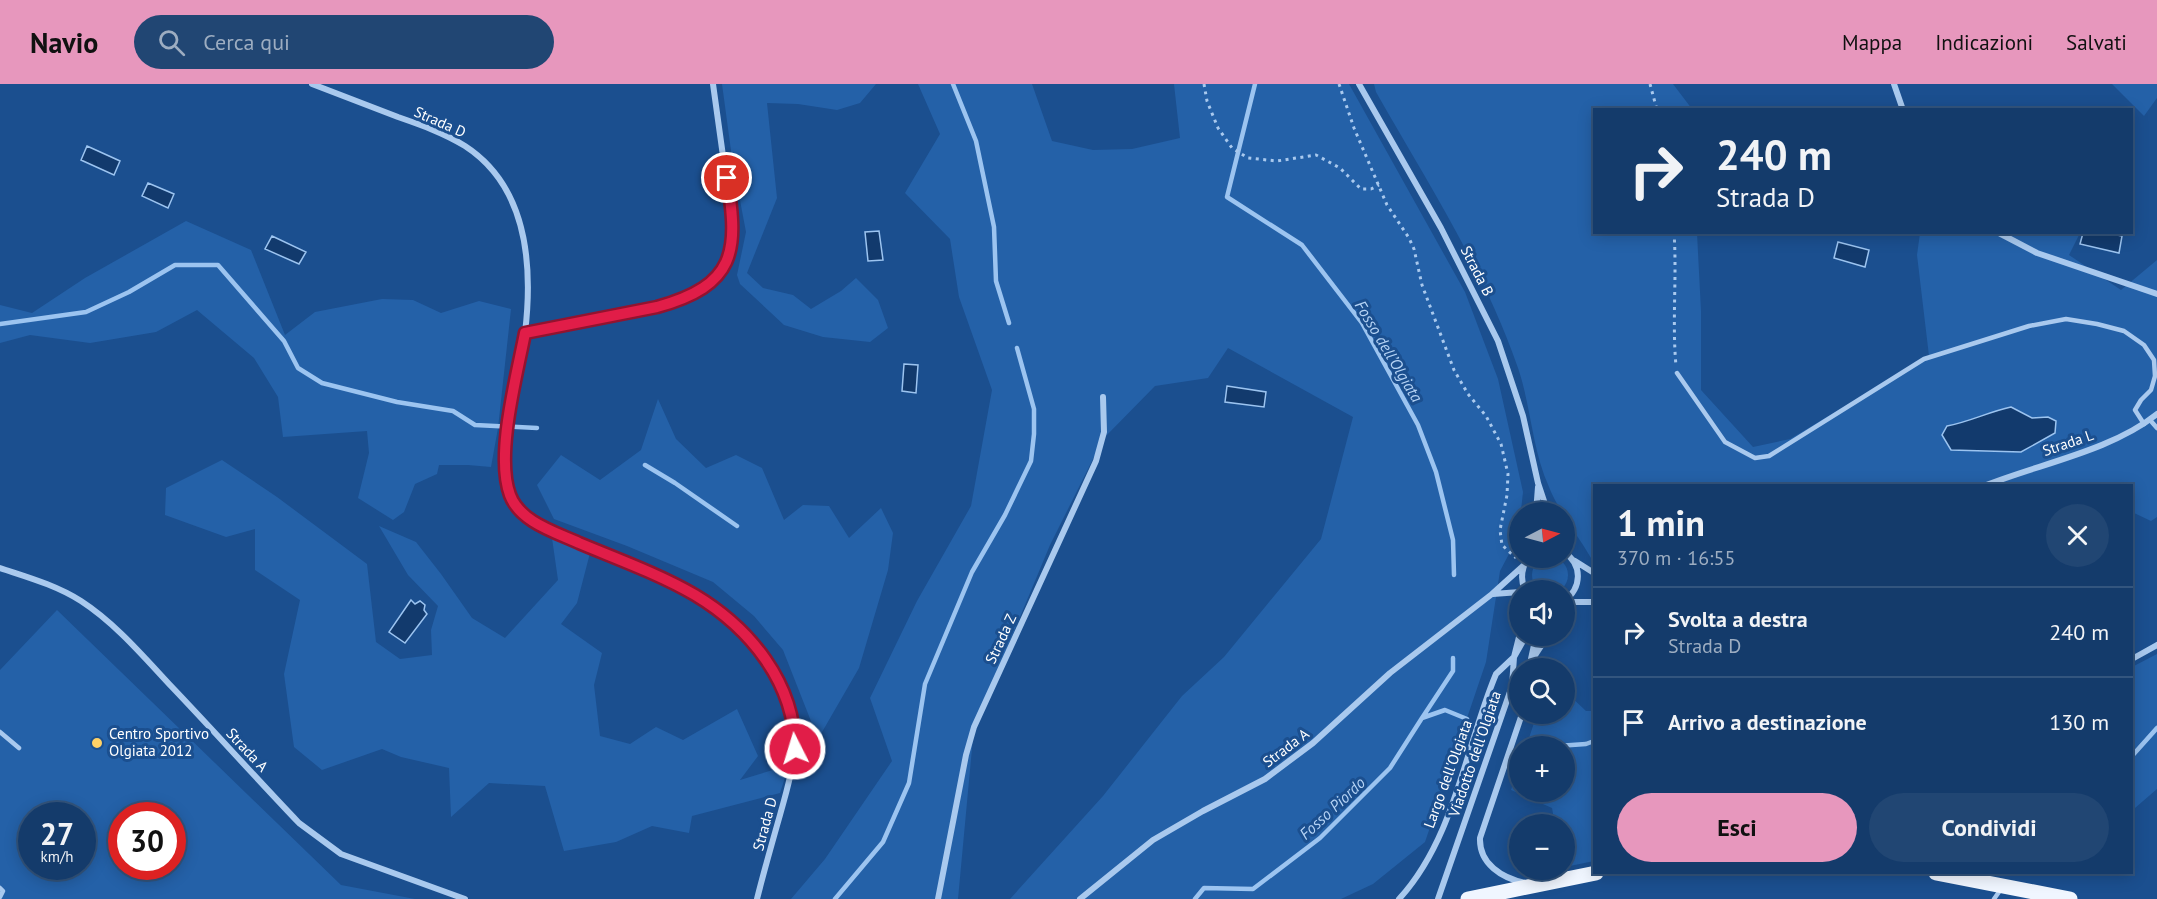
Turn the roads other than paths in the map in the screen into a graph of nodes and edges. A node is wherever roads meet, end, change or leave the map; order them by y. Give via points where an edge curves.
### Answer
1 (312, 84) edge
2 (713, 84) edge
3 (1359, 84) edge
4 (1894, 84) edge
5 (1902, 108) edge
6 (2001, 234) edge
7 (2157, 294) edge
8 (525, 333) junction
9 (1677, 374) road end
10 (1103, 397) dead end
11 (2157, 414) edge
12 (2147, 422) junction
13 (2157, 428) edge
14 (1538, 483) junction
15 (1990, 484) edge
16 (1537, 502) edge
17 (1544, 502) edge
18 (1575, 561) edge
19 (1575, 564) edge
20 (0, 568) edge
21 (1520, 568) edge
22 (1593, 572) edge
23 (1575, 588) edge
24 (1509, 593) edge
25 (1492, 594) junction
26 (1575, 602) edge
27 (1593, 602) edge
28 (2157, 645) edge
29 (1517, 646) edge
30 (1520, 646) edge
31 (1514, 657) junction
32 (2133, 658) edge
33 (1509, 694) edge
34 (1519, 724) edge
35 (0, 732) edge
36 (18, 748) dead end
37 (1593, 874) edge
38 (1941, 874) edge
39 (1540, 885) junction
40 (2003, 886) junction
41 (0, 888) edge
42 (0, 897) edge
43 (465, 899) edge
44 (757, 899) edge
45 (938, 899) edge
46 (1080, 899) edge
47 (1399, 899) edge
48 (1438, 899) edge
49 (1468, 899) edge
50 (1994, 899) edge
51 (2070, 899) edge

1 - 8 street, Strada D via 444,135 468,148 487,165 514,204 524,238 529,291
2 - 8 street via 733,228 723,270 707,287 679,301
3 - 14 street, Strada B via 1441,228 1498,341 1523,416
4 - 5 street
6 - 7 street via 2037,253
8 - 44 street, Strada D via 506,442 505,478 511,499 545,528 696,596 742,632 758,650 777,678 791,711 795,749
9 - 12 lane via 1725,442 1755,458 1769,456 1924,359 2029,326 2066,319 2124,331 2144,345 2154,360 2155,376 2151,390 2135,410
10 - 45 street, Strada Z via 1100,451 974,727
11 - 12 street, Strada L
12 - 13 lane
12 - 15 street, Strada L via 2103,444
14 - 16 street, Strada B
14 - 17 street, Strada B
18 - 22 street
19 - 23 street via 1579,579
20 - 43 street, Strada A via 66,593 108,622 299,824 325,844 370,866
21 - 25 street, Strada A
24 - 25 street
25 - 46 street, Strada A via 1390,673 1313,743 1265,779 1153,840
26 - 27 street
28 - 32 street
29 - 31 street, Largo dell'Olgiata
30 - 31 street, Largo dell'Olgiata
31 - 47 street, Largo dell'Olgiata via 1496,674 1444,822 1423,866
33 - 48 street, Viadotto dell'Olgiata
34 - 39 street via 1480,845 1486,862 1498,873
35 - 36 lane
37 - 39 main road
38 - 40 main road
39 - 49 main road
40 - 50 lane
40 - 51 main road
41 - 42 lane

